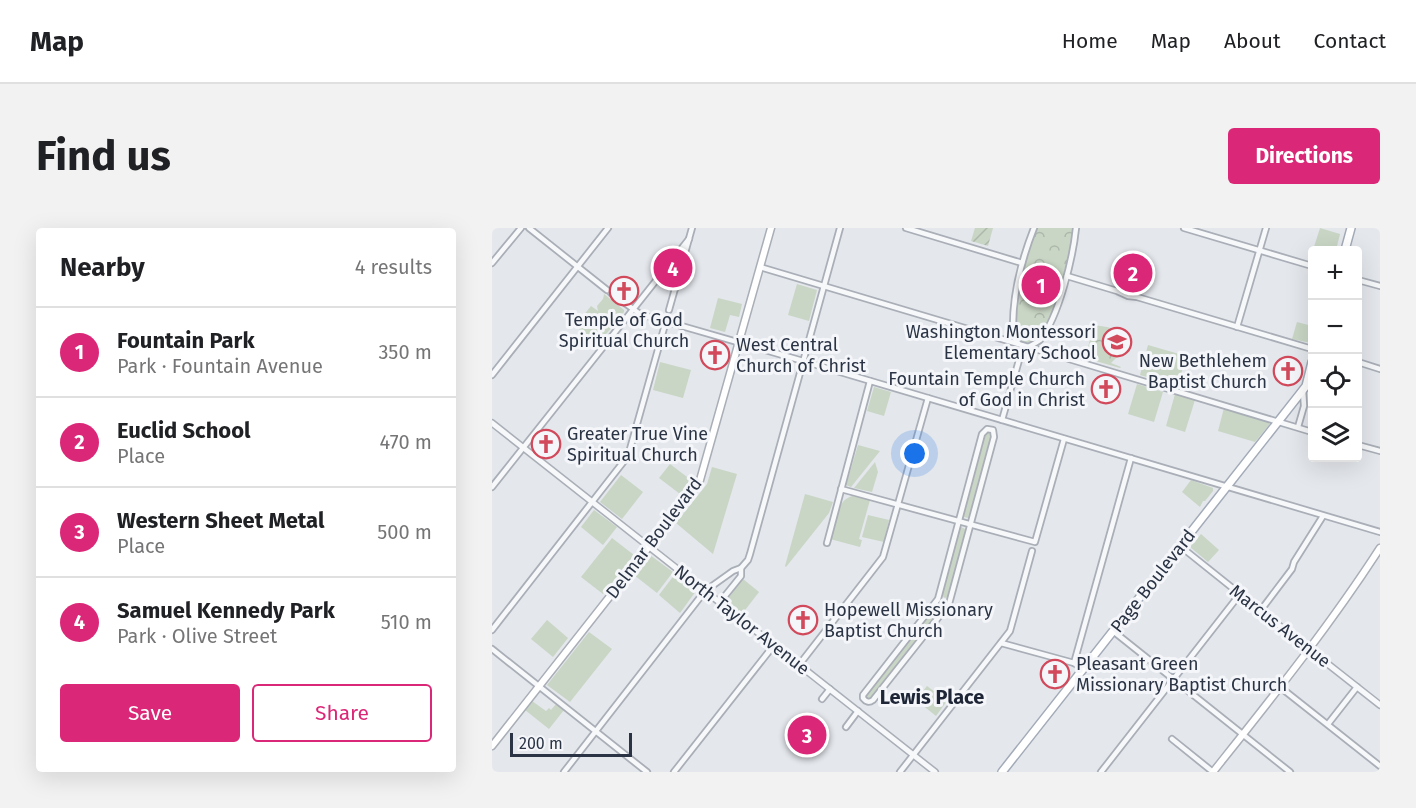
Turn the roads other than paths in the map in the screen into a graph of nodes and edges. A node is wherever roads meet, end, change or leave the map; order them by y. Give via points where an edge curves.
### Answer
1 (521, 228) edge
2 (529, 228) edge
3 (608, 228) edge
4 (692, 228) edge
5 (771, 228) edge
6 (840, 228) edge
7 (906, 228) edge
8 (1034, 228) edge
9 (1076, 228) edge
10 (1184, 228) edge
11 (1266, 228) edge
12 (1351, 228) edge
13 (689, 239) junction
14 (1345, 246) edge
15 (1260, 250) junction
16 (492, 263) edge
17 (1022, 263) junction
18 (1308, 265) edge
19 (577, 267) junction
20 (760, 267) junction
21 (1067, 276) junction
22 (1362, 281) edge
23 (824, 286) junction
24 (1380, 286) edge
25 (632, 310) junction
26 (669, 310) dead end
27 (666, 321) junction
28 (1237, 327) junction
29 (739, 342) junction
30 (1024, 346) junction
31 (1308, 348) edge
32 (1062, 357) dead end
33 (1069, 359) dead end
34 (803, 361) junction
35 (1362, 363) edge
36 (1380, 369) edge
37 (1308, 374) edge
38 (492, 375) edge
39 (870, 381) junction
40 (1303, 390) junction
41 (928, 398) junction
42 (1002, 420) junction
43 (1278, 422) junction
44 (492, 423) edge
45 (1298, 427) junction
46 (1308, 431) edge
47 (1064, 439) junction
48 (1362, 446) edge
49 (523, 447) junction
50 (1380, 451) edge
51 (1131, 458) junction
52 (1227, 486) junction
53 (492, 487) edge
54 (841, 489) junction
55 (593, 503) junction
56 (898, 504) junction
57 (1323, 516) junction
58 (960, 521) junction
59 (970, 524) junction
60 (1380, 532) edge
61 (827, 543) dead end
62 (649, 546) junction
63 (1180, 546) junction
64 (1380, 548) edge
65 (1032, 551) dead end
66 (741, 568) junction
67 (705, 591) junction
68 (1240, 594) junction
69 (938, 599) junction
70 (720, 602) junction
71 (949, 604) junction
72 (1261, 610) junction
73 (492, 630) edge
74 (1113, 631) junction
75 (1001, 643) junction
76 (774, 645) junction
77 (492, 649) edge
78 (1310, 650) junction
79 (1074, 663) junction
80 (799, 665) junction
81 (1084, 669) junction
82 (1173, 679) junction
83 (539, 687) junction
84 (1280, 687) junction
85 (1357, 687) junction
86 (830, 689) junction
87 (822, 699) dead end
88 (1380, 705) edge
89 (858, 711) junction
90 (1328, 724) junction
91 (846, 727) dead end
92 (596, 732) junction
93 (1243, 734) junction
94 (1172, 739) dead end
95 (492, 746) edge
96 (913, 755) junction
97 (1380, 756) edge
98 (1378, 764) edge
99 (564, 772) edge
100 (647, 772) edge
101 (674, 772) edge
102 (900, 772) edge
103 (935, 772) edge
104 (1002, 772) edge
105 (1102, 772) edge
106 (1213, 772) edge
107 (1290, 772) edge

1 - 16 street
2 - 19 street
3 - 19 street
4 - 13 street
5 - 20 main road, Delmar Boulevard
6 - 23 street
7 - 17 street
8 - 17 street
9 - 21 street
10 - 15 street
11 - 15 street
12 - 14 main road
13 - 25 street
13 - 26 street
15 - 18 street
15 - 28 street
17 - 30 street via 1012,326 1013,336
19 - 25 street
19 - 38 street
20 - 23 street
20 - 29 main road, Delmar Boulevard
21 - 28 street
21 - 30 street via 1047,328 1038,341
22 - 24 street
23 - 30 street
23 - 34 street
25 - 27 street
25 - 49 street
27 - 29 street
27 - 55 street via 628,456
28 - 31 street
29 - 34 street
29 - 62 main road, Delmar Boulevard via 700,480
30 - 32 street
30 - 42 street
33 - 43 street
34 - 39 street
34 - 66 street via 750,554
35 - 36 street
37 - 40 main road, Page Boulevard
39 - 41 street
39 - 54 street
40 - 43 main road, Page Boulevard
40 - 45 street, Page Boulevard via 1304,406
41 - 42 street
41 - 56 street
42 - 47 street
43 - 45 street
43 - 52 main road, Page Boulevard
44 - 49 street, North Taylor Avenue
45 - 46 street
47 - 51 street
47 - 59 street via 1035,542
48 - 50 street
49 - 53 street
49 - 55 street, North Taylor Avenue
51 - 52 street
51 - 79 street
52 - 57 street
52 - 63 main road, Page Boulevard
54 - 56 street
54 - 61 street
55 - 62 street, North Taylor Avenue
55 - 73 street
56 - 58 street
56 - 80 street via 883,557
57 - 60 street
57 - 72 street via 1292,569
58 - 59 street
58 - 59 street via 982,434 991,429 994,437
58 - 69 street
59 - 71 street
62 - 67 street, North Taylor Avenue
62 - 83 main road, Delmar Boulevard
63 - 68 street, Marcus Avenue
63 - 74 main road, Page Boulevard
64 - 78 main road
65 - 75 street via 1010,631
66 - 67 street
66 - 70 street via 741,576
67 - 70 street, North Taylor Avenue
67 - 92 street
68 - 72 street, Marcus Avenue
68 - 82 street
69 - 71 street
69 - 71 street via 863,695 865,701 873,700
70 - 76 street, North Taylor Avenue
72 - 78 street, Marcus Avenue
74 - 81 main road, Page Boulevard
74 - 82 street
75 - 79 street
75 - 96 street
76 - 80 street, North Taylor Avenue
76 - 101 street
77 - 83 street
78 - 84 main road
78 - 85 street, Marcus Avenue
79 - 81 street
80 - 86 street, North Taylor Avenue
81 - 104 main road, Page Boulevard
82 - 93 street
82 - 105 street
83 - 92 street
83 - 95 main road, Delmar Boulevard
84 - 90 street
84 - 93 main road
85 - 88 street, Marcus Avenue
85 - 90 street
86 - 87 street
86 - 89 street, North Taylor Avenue
89 - 91 street
89 - 96 street, North Taylor Avenue
90 - 98 street
92 - 99 street
92 - 100 street
93 - 106 main road
93 - 107 street
94 - 106 street
96 - 102 street
96 - 103 street, North Taylor Avenue
97 - 98 street

